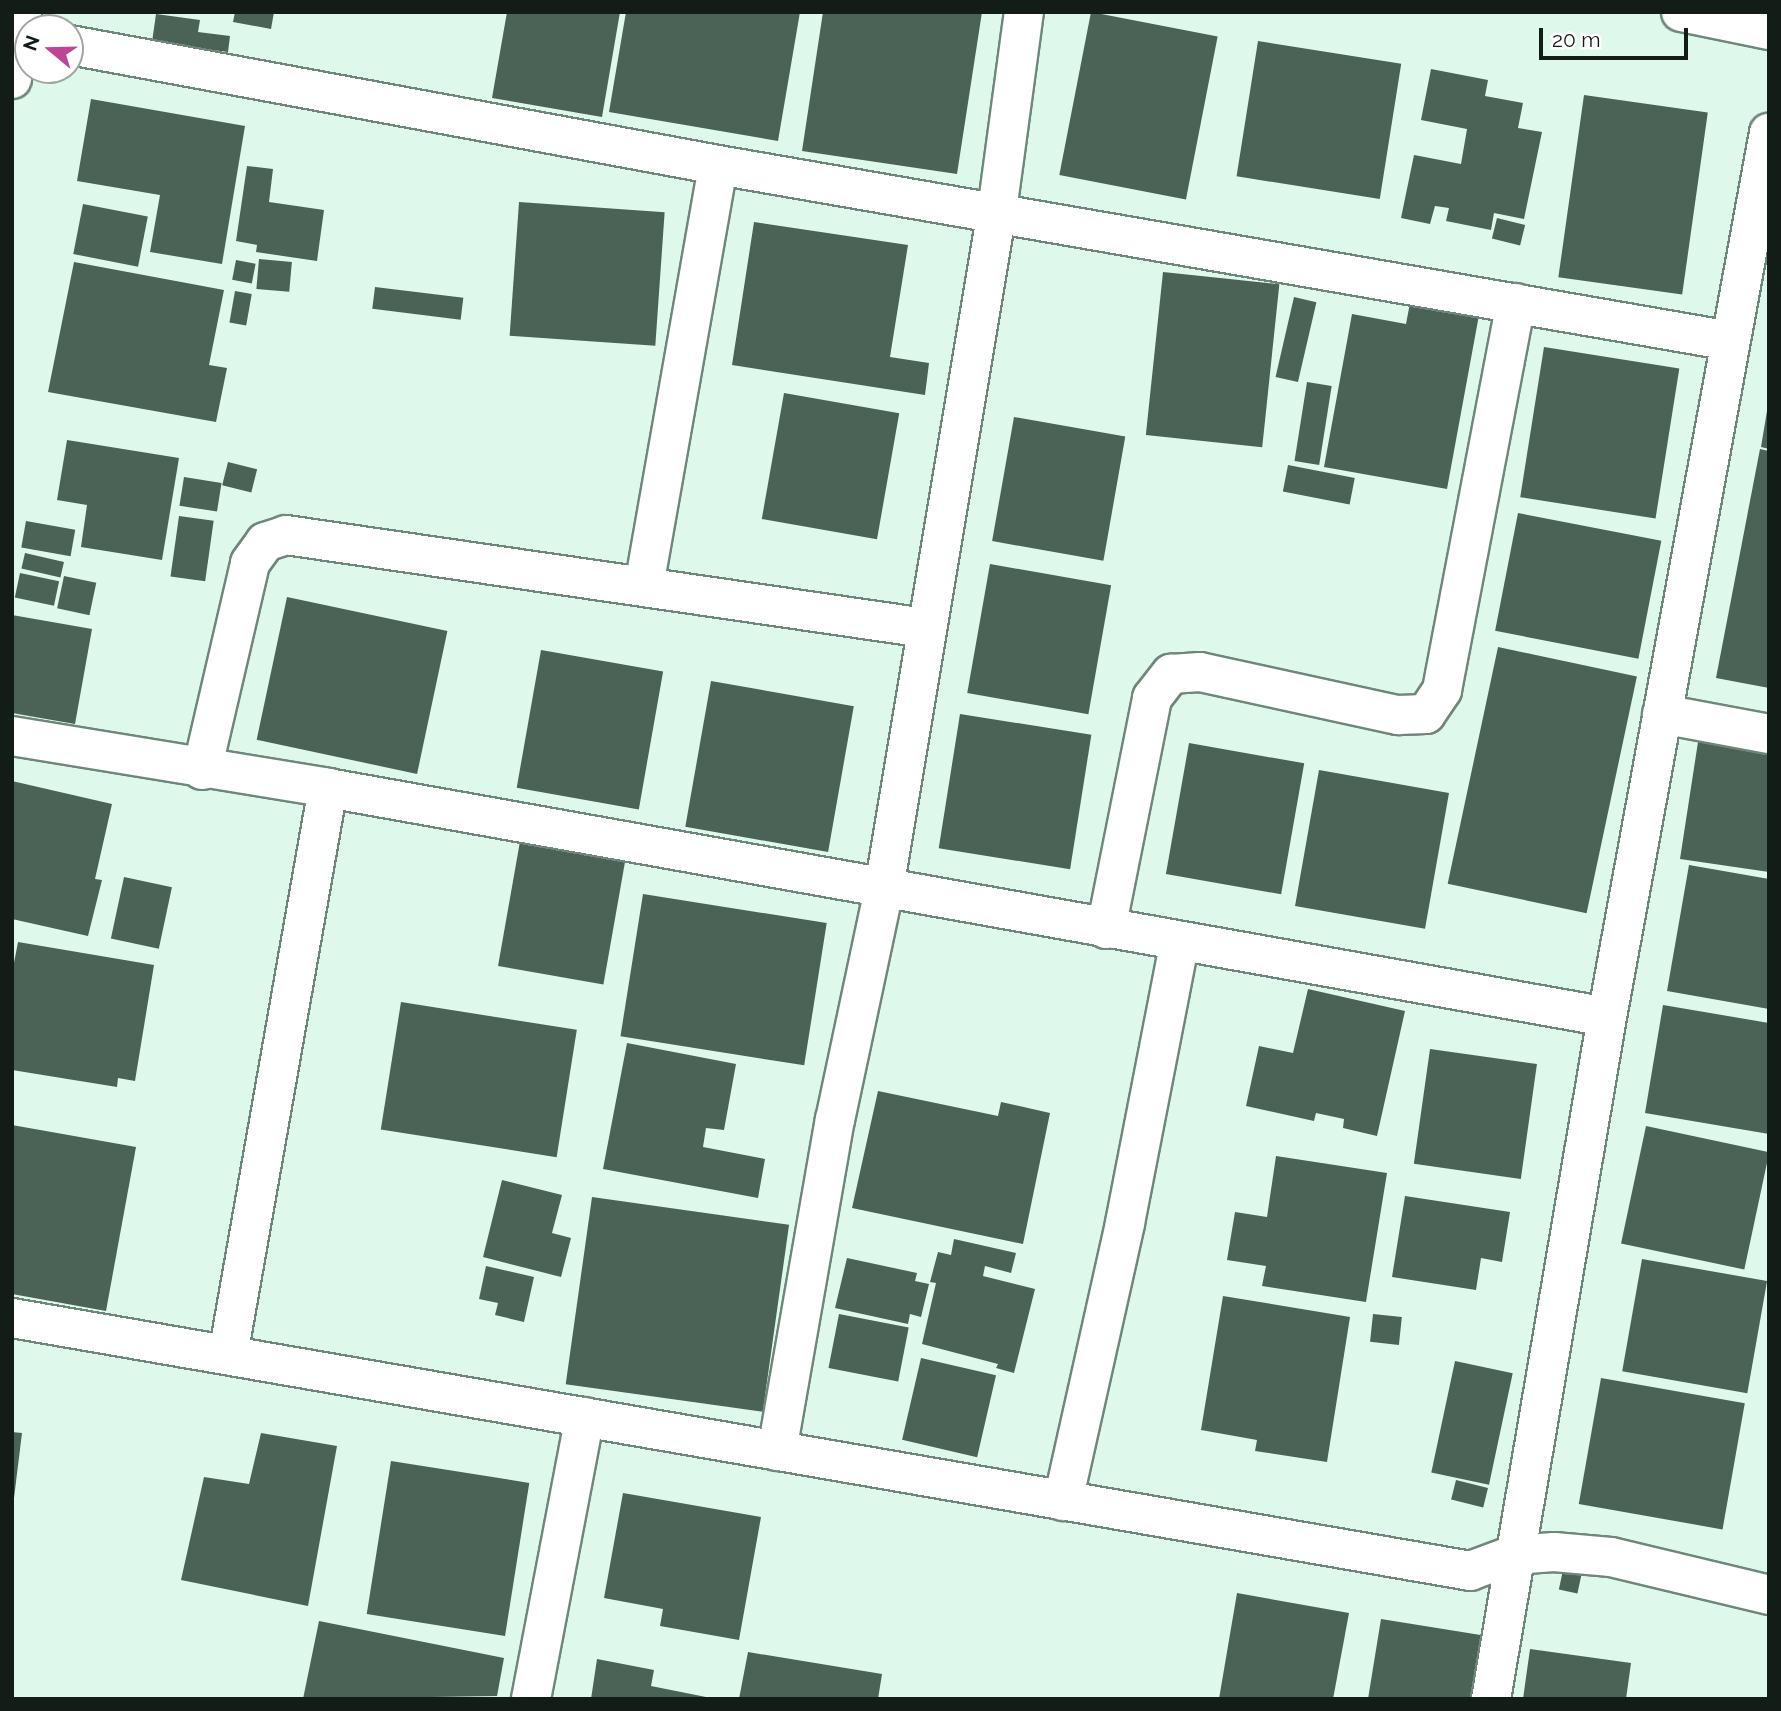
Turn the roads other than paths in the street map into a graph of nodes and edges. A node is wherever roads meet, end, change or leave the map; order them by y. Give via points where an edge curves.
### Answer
1 (1024, 12) edge
2 (1681, 12) edge
3 (1769, 30) edge
4 (84, 48) edge
5 (1769, 133) edge
6 (718, 165) junction
7 (997, 211) junction
8 (1516, 303) junction
9 (1731, 341) junction
10 (644, 586) junction
11 (925, 628) junction
12 (1662, 714) junction
13 (1769, 734) edge
14 (12, 737) edge
15 (202, 770) junction
16 (328, 788) junction
17 (884, 889) junction
18 (1106, 929) junction
19 (1180, 941) junction
20 (1607, 1017) junction
21 (12, 1318) edge
22 (228, 1355) junction
23 (585, 1417) junction
24 (777, 1451) junction
25 (1063, 1501) junction
26 (1513, 1555) junction
27 (1769, 1595) edge
28 (531, 1699) edge
29 (1491, 1699) edge

1 - 7 street
2 - 3 street
4 - 6 street
5 - 9 street
6 - 7 street
6 - 10 street
7 - 8 street
7 - 11 street
8 - 9 street
8 - 18 street via 1442,690 1426,715 1398,715 1200,671 1171,674 1152,698
9 - 12 street
10 - 11 street
10 - 15 street via 286,535 265,542 250,563
11 - 17 street
12 - 13 street
12 - 20 street
14 - 15 street
15 - 16 street
16 - 17 street
16 - 22 street
17 - 18 street
17 - 24 street via 835,1120
18 - 19 street
19 - 20 street
19 - 25 street
20 - 26 street
21 - 22 street
22 - 23 street
23 - 24 street
23 - 28 street
24 - 25 street
25 - 26 street via 1471,1571
26 - 27 street via 1554,1552 1611,1557
26 - 29 street

